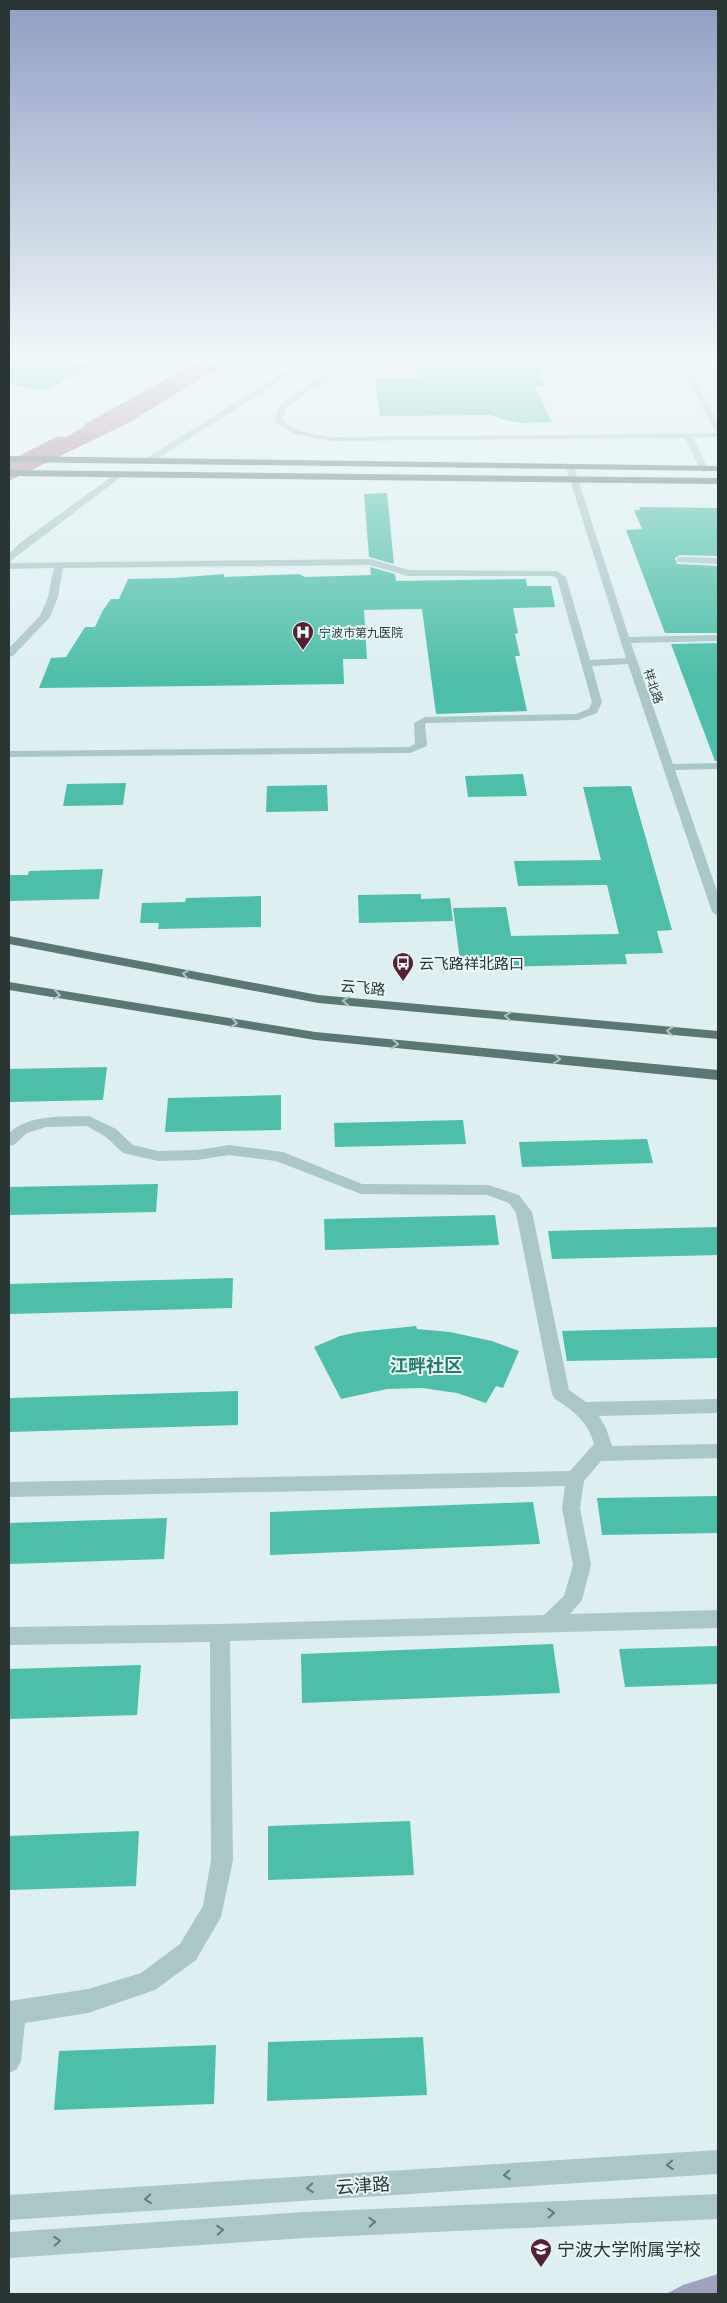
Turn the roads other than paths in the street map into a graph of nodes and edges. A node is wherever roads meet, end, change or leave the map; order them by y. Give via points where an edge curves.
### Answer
1 (392, 464) edge
2 (702, 464) edge
3 (570, 467) junction
4 (704, 469) junction
5 (718, 469) edge
6 (9, 473) edge
7 (122, 474) junction
8 (574, 479) junction
9 (718, 481) edge
10 (9, 559) edge
11 (680, 560) dead end
12 (718, 561) edge
13 (9, 566) edge
14 (59, 566) junction
15 (718, 638) edge
16 (625, 640) junction
17 (9, 654) edge
18 (632, 661) junction
19 (587, 663) junction
20 (9, 754) edge
21 (668, 766) junction
22 (718, 766) edge
23 (718, 912) edge
24 (9, 940) edge
25 (9, 986) edge
26 (718, 1035) edge
27 (718, 1075) edge
28 (9, 1141) edge
29 (718, 1406) edge
30 (583, 1409) junction
31 (718, 1451) edge
32 (597, 1454) junction
33 (575, 1478) junction
34 (9, 1489) edge
35 (718, 1619) edge
36 (548, 1624) junction
37 (220, 1633) junction
38 (9, 1636) edge
39 (12, 2013) edge
40 (9, 2061) edge
41 (718, 2162) edge
42 (718, 2206) edge
43 (9, 2208) edge
44 (9, 2245) edge

1 - 3 main road
2 - 4 street
3 - 4 main road
3 - 8 street, 祥北路
4 - 5 main road
6 - 7 main road
7 - 8 main road
7 - 10 street via 23,545
8 - 9 main road
8 - 16 street, 祥北路
11 - 12 street
13 - 14 street
14 - 17 street via 46,617
14 - 19 street via 371,562 408,573 554,573 561,577
15 - 16 street
16 - 18 street, 祥北路
18 - 19 street
18 - 21 street, 祥北路
19 - 20 street via 597,702 588,714 578,717 425,720 419,723 422,746 410,750
21 - 22 street
21 - 23 street, 祥北路
26 -> 24 main road, 云飞路 via 318,999
25 -> 27 main road via 315,1036
28 - 30 street via 22,1129 46,1122 89,1121 111,1133 128,1149 158,1156 229,1150 278,1156 361,1189 488,1190 514,1199 524,1212 561,1394
29 - 30 street
30 - 32 street via 600,1430 603,1446
31 - 32 street
32 - 33 street
33 - 34 street
33 - 36 street via 571,1508 582,1565 572,1600
35 - 36 street
36 - 37 street
37 - 38 street
37 - 39 street via 222,1860 213,1910 188,1952 147,1982 88,2001
39 - 40 street
41 -> 43 street, 云津路
44 -> 42 street via 305,2225

